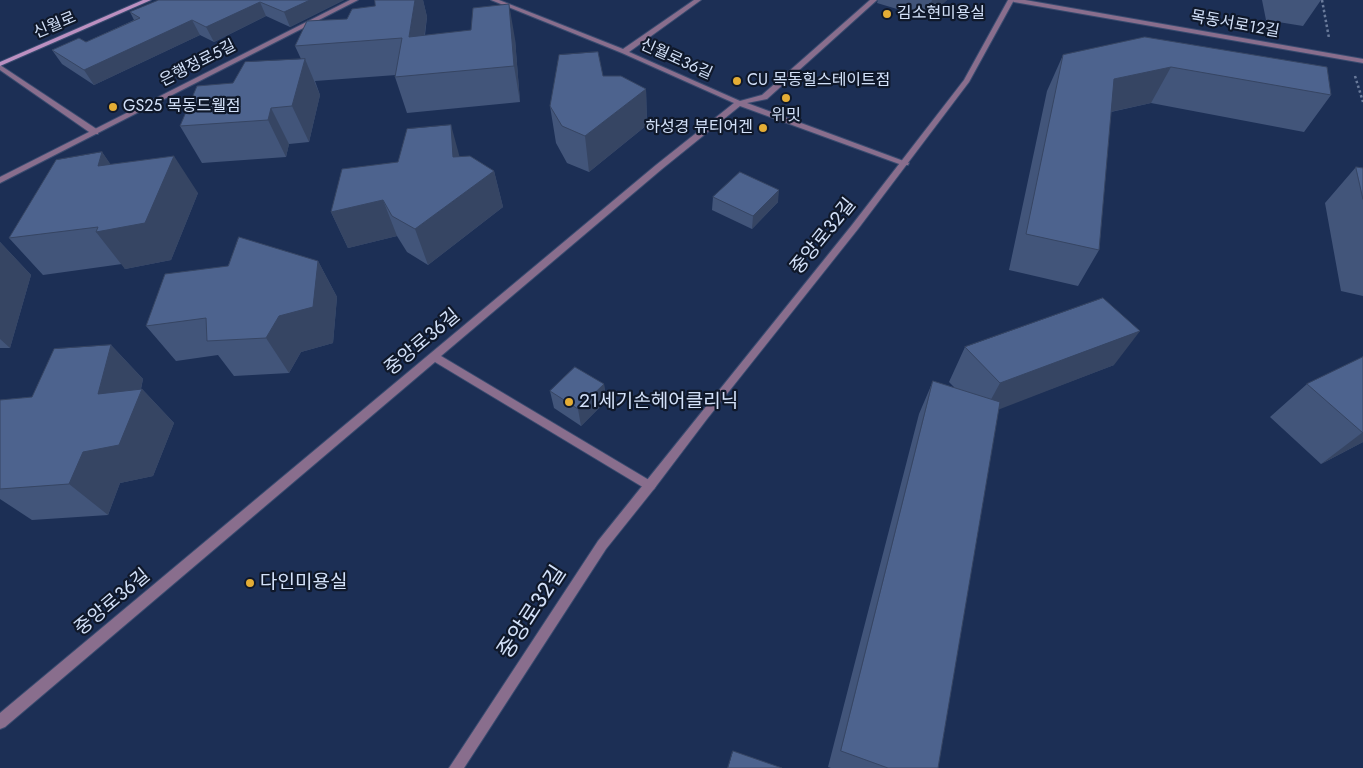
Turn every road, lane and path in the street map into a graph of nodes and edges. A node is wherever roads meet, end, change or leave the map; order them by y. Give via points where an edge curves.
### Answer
1 (148, 0) edge
2 (355, 0) edge
3 (494, 0) edge
4 (698, 0) edge
5 (874, 0) edge
6 (1013, 0) edge
7 (1322, 0) edge
8 (505, 2) edge
9 (624, 52) junction
10 (1332, 56) junction
11 (1350, 59) junction
12 (1363, 62) edge
13 (0, 66) edge
14 (1363, 102) edge
15 (739, 103) junction
16 (95, 132) junction
17 (905, 163) junction
18 (0, 180) edge
19 (435, 356) junction
20 (650, 486) junction
21 (0, 722) edge
22 (456, 768) edge

1 - 13 main road, 신월로
2 - 16 street, 은행정로5길
3 - 8 street, 신월로36길
4 - 9 street
5 - 15 street, 중앙로36길 via 764,97
6 - 10 street, 목동서로12길
6 - 17 street, 중앙로32길 via 967,81
7 - 10 path
8 - 9 street, 신월로36길
9 - 15 street, 신월로36길
10 - 11 street, 목동서로12길
11 - 12 street, 목동서로12길
11 - 14 path
13 - 16 street
15 - 17 street, 신월로36길
15 - 19 street, 중앙로36길
16 - 18 street, 은행정로5길
17 - 20 street, 중앙로32길
19 - 20 street
19 - 21 street, 중앙로36길
20 - 22 street, 중앙로32길 via 602,545

